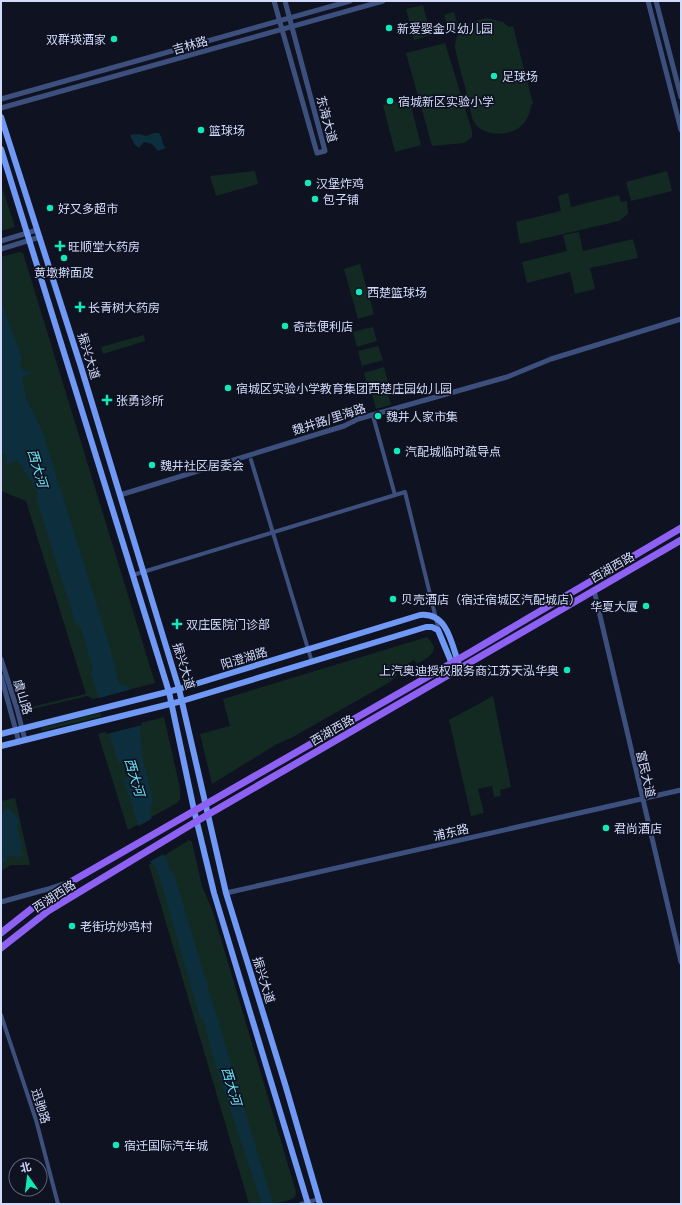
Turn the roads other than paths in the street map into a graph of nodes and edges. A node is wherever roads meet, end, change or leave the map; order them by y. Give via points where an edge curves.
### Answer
1 (274, 1) edge
2 (285, 1) edge
3 (350, 1) edge
4 (383, 1) edge
5 (648, 1) edge
6 (656, 1) edge
7 (290, 17) junction
8 (280, 20) junction
9 (292, 26) junction
10 (282, 30) junction
11 (681, 97) edge
12 (1, 99) edge
13 (1, 108) edge
14 (1, 117) edge
15 (681, 130) edge
16 (1, 149) edge
17 (38, 230) junction
18 (26, 233) junction
19 (40, 237) junction
20 (29, 240) junction
21 (1, 241) edge
22 (1, 248) edge
23 (681, 319) edge
24 (373, 416) junction
25 (251, 460) dead end
26 (120, 495) junction
27 (395, 495) junction
28 (681, 528) edge
29 (273, 532) junction
30 (681, 540) edge
31 (144, 572) junction
32 (133, 576) junction
33 (594, 590) junction
34 (435, 616) junction
35 (441, 636) junction
36 (309, 650) junction
37 (1, 659) edge
38 (454, 661) junction
39 (312, 662) junction
40 (457, 670) junction
41 (1, 676) edge
42 (179, 689) junction
43 (169, 692) junction
44 (182, 701) junction
45 (172, 704) junction
46 (19, 729) junction
47 (1, 734) edge
48 (22, 741) junction
49 (1, 746) edge
50 (681, 790) edge
51 (642, 799) junction
52 (205, 804) junction
53 (194, 810) junction
54 (208, 815) junction
55 (197, 821) junction
56 (74, 880) junction
57 (226, 893) junction
58 (1, 902) edge
59 (1, 934) edge
60 (1, 948) edge
61 (681, 962) edge
62 (1, 1014) edge
63 (319, 1202) edge
64 (308, 1203) edge
65 (58, 1204) edge
66 (300, 1204) edge

1 - 8 street, 东海大道
2 - 7 street, 东海大道
3 - 7 street, 吉林路
4 - 9 street, 吉林路
5 - 15 street
6 - 11 street
7 - 8 street, 吉林路
7 - 9 street, 东海大道
8 - 10 street, 东海大道
8 - 12 street, 吉林路
9 - 10 street, 吉林路
9 - 10 street, 东海大道 via 325,151 317,153
10 - 13 street, 吉林路
14 - 17 main road, 振兴大道
16 - 18 main road, 振兴大道
17 - 18 street
17 - 19 main road, 振兴大道
18 - 20 main road, 振兴大道
18 - 21 street
19 - 20 street
19 - 26 main road, 振兴大道
20 - 22 street
20 - 32 main road, 振兴大道
23 - 24 street, 魏井路/里海路 via 546,361 508,377
24 - 26 street, 魏井路/里海路
24 - 27 street
25 - 29 street
26 - 31 main road, 振兴大道
27 - 29 street
27 - 34 street via 405,492
28 - 38 main road, 西湖西路
29 - 31 street
29 - 36 street
30 - 33 main road, 西湖西路
31 - 32 street
31 - 42 main road, 振兴大道
32 - 43 main road, 振兴大道
33 - 40 main road, 西湖西路
33 - 51 street, 富民大道
34 - 35 street
34 - 36 main road, 阳澄湖路 via 420,615
34 - 38 main road via 445,626
35 - 38 main road
35 - 39 main road, 阳澄湖路 via 436,628 426,627
36 - 39 street
36 - 42 main road, 阳澄湖路
37 - 46 street, 虞山路
38 - 40 main road
38 - 52 main road, 西湖西路
39 - 44 main road, 阳澄湖路
40 - 54 main road, 西湖西路
41 - 46 street, 虞山路
42 - 43 main road, 阳澄湖路
42 - 44 main road, 振兴大道
43 - 45 main road, 振兴大道
43 - 46 main road, 阳澄湖路
44 - 45 main road, 阳澄湖路
44 - 52 main road, 振兴大道
45 - 48 main road, 阳澄湖路
45 - 53 main road, 振兴大道
46 - 47 main road, 阳澄湖路
46 - 48 street, 虞山路
48 - 49 main road, 阳澄湖路
50 - 51 street, 浦东路
51 - 57 street, 浦东路
51 - 61 street, 富民大道
52 - 53 main road, 西湖西路
52 - 54 main road, 振兴大道
53 - 55 main road, 振兴大道
53 - 56 main road, 西湖西路
54 - 55 main road, 西湖西路
54 - 57 main road, 振兴大道
55 - 60 main road, 西湖西路 via 48,911
55 - 64 main road, 振兴大道 via 214,893
56 - 58 street via 48,890
56 - 59 main road, 西湖西路 via 40,902
57 - 63 main road, 振兴大道
62 - 65 street, 迅驰路 via 36,1120
63 - 64 street
64 - 66 street

